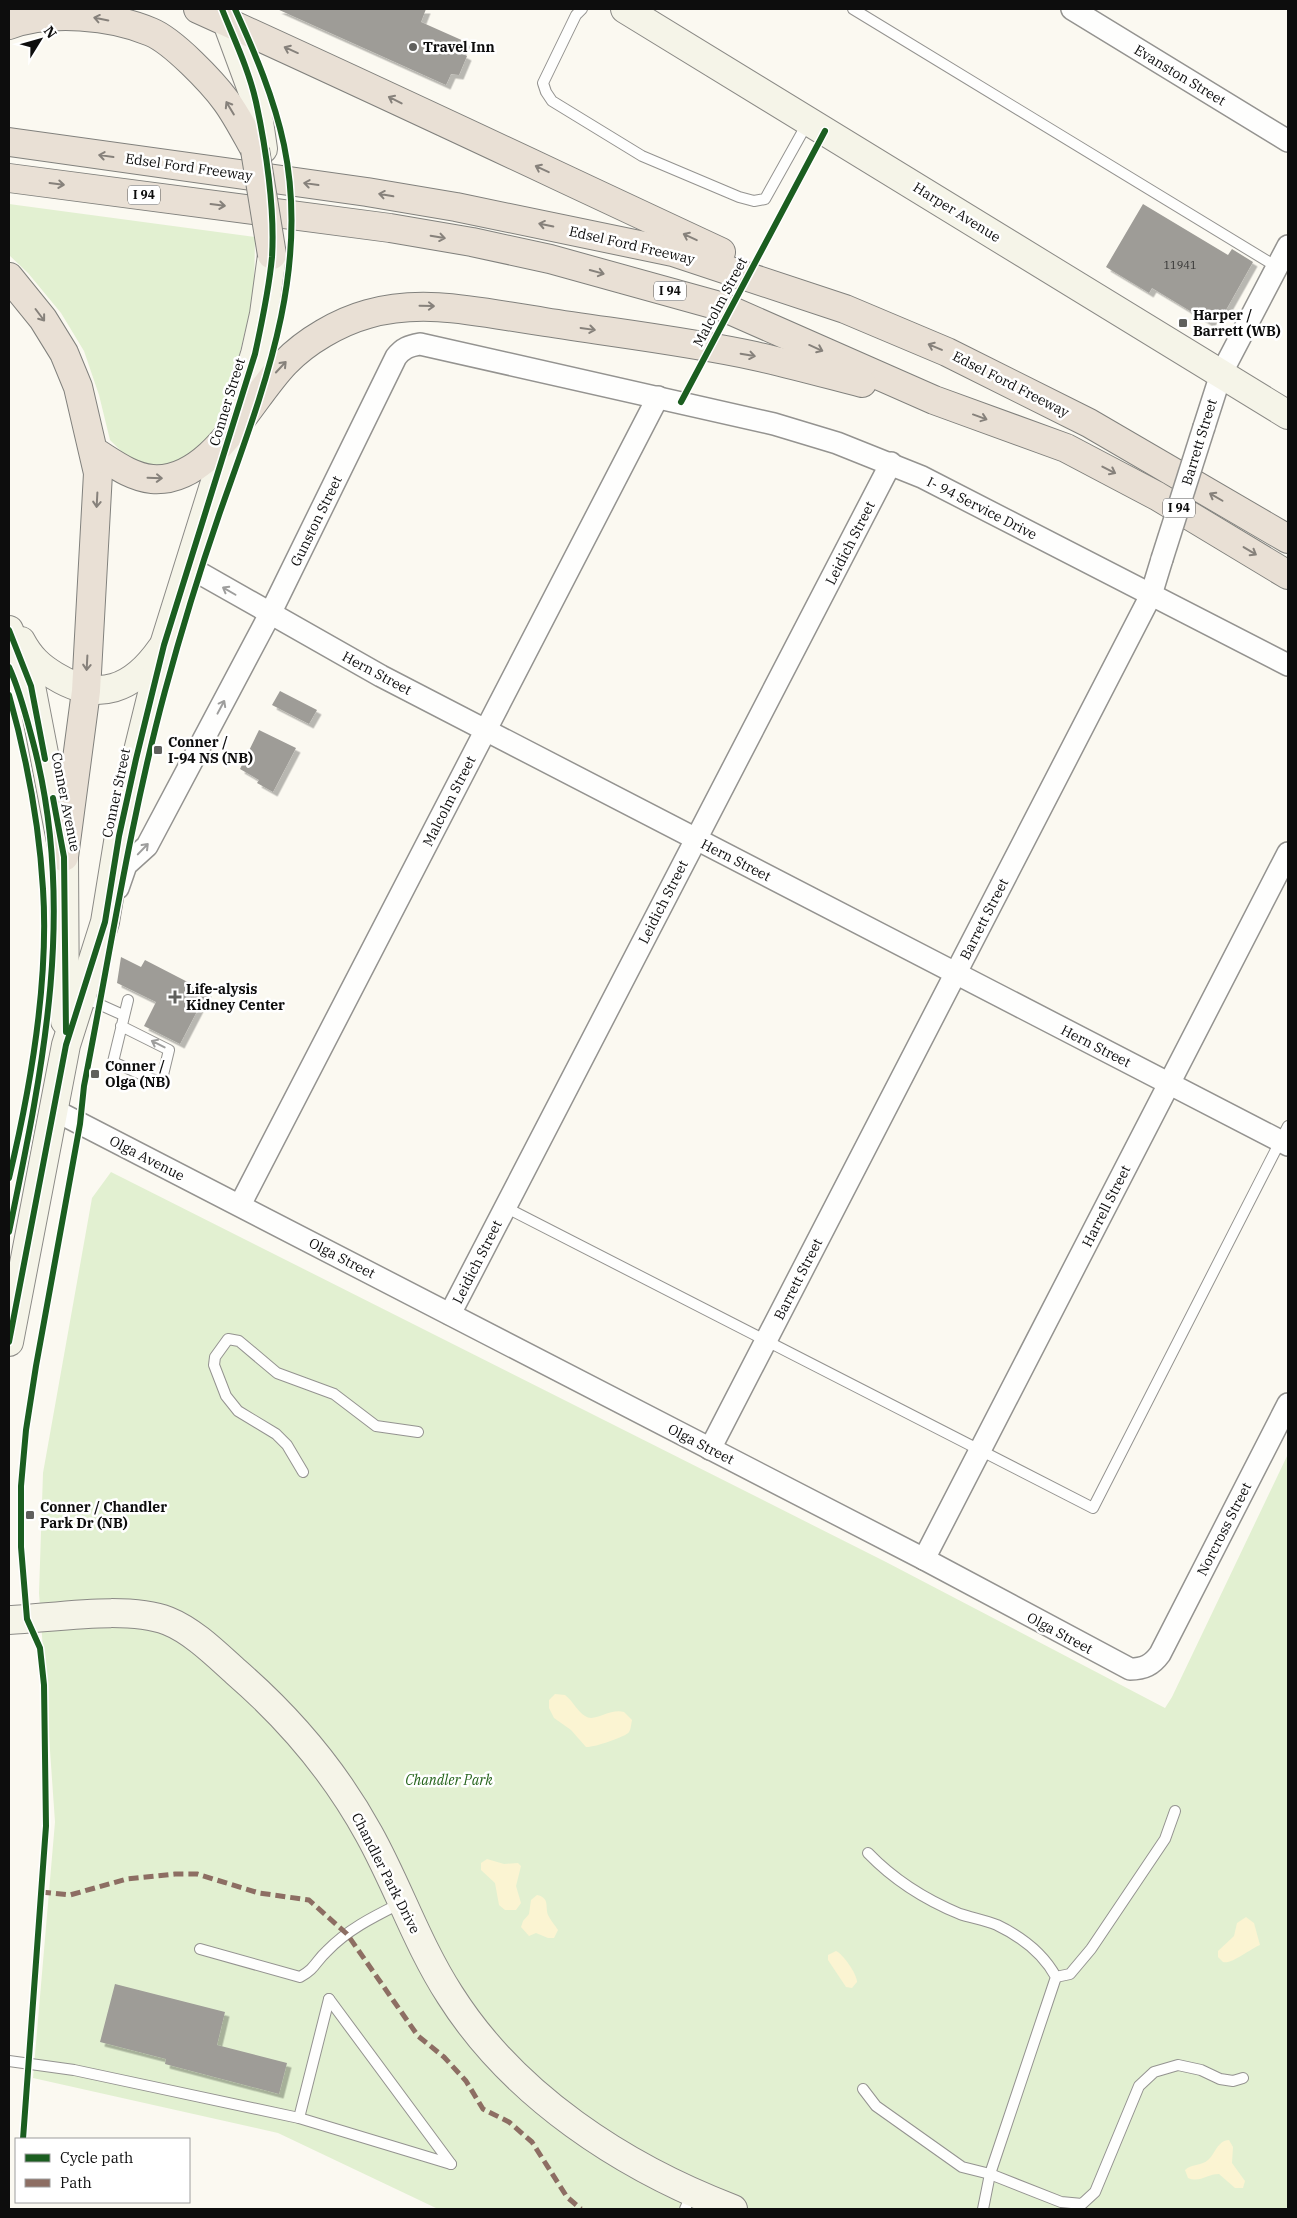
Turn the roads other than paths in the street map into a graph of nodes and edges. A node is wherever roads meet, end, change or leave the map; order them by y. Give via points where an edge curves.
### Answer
1 (198, 9) edge
2 (582, 9) edge
3 (625, 9) edge
4 (852, 9) edge
5 (1072, 9) edge
6 (224, 15) edge
7 (9, 25) edge
8 (808, 121) junction
9 (1288, 141) edge
10 (9, 142) edge
11 (259, 150) junction
12 (9, 178) edge
13 (1288, 246) edge
14 (272, 255) joint
15 (1277, 267) junction
16 (9, 277) edge
17 (845, 309) junction
18 (1221, 374) junction
19 (658, 397) junction
20 (934, 400) junction
21 (1288, 415) edge
22 (230, 434) junction
23 (95, 452) junction
24 (891, 464) junction
25 (1288, 539) edge
26 (189, 566) junction
27 (1288, 575) edge
28 (1151, 595) junction
29 (270, 614) junction
30 (9, 621) edge
31 (9, 630) edge
32 (164, 645) junction
33 (1288, 665) edge
34 (86, 691) junction
35 (486, 730) junction
36 (696, 839) junction
37 (1288, 853) edge
38 (64, 857) junction
39 (105, 922) junction
40 (956, 974) junction
41 (81, 997) junction
42 (128, 1000) dead end
43 (123, 1014) junction
44 (121, 1026) junction
45 (66, 1045) junction
46 (1169, 1083) junction
47 (54, 1110) junction
48 (1286, 1137) edge
49 (240, 1206) junction
50 (506, 1207) junction
51 (450, 1314) junction
52 (767, 1339) junction
53 (9, 1341) edge
54 (1288, 1404) edge
55 (418, 1432) dead end
56 (710, 1449) junction
57 (980, 1451) junction
58 (303, 1472) dead end
59 (924, 1559) junction
60 (9, 1620) edge
61 (1160, 1654) joint
62 (1175, 1810) dead end
63 (868, 1853) dead end
64 (402, 1902) junction
65 (200, 1949) dead end
66 (1056, 1977) junction
67 (9, 2061) edge
68 (1243, 2078) dead end
69 (863, 2089) dead end
70 (299, 2118) junction
71 (990, 2174) junction
72 (689, 2201) edge
73 (733, 2209) edge
74 (983, 2209) edge

1 - 6 highway
2 - 8 lane via 576,15 543,83 546,92 552,101 642,156 739,196 754,201 764,199
3 - 8 main road, Harper Avenue
4 - 15 lane
5 - 9 street, Evanston Street
6 - 11 main road via 256,100
17 -> 6 highway via 405,106
11 -> 7 highway via 226,101 188,59 152,32 99,18 67,15
8 - 18 main road, Harper Avenue
17 -> 10 highway, Edsel Ford Freeway / I 94 via 674,252 456,207
11 - 14 highway, bridge
12 -> 20 highway, I 94 via 390,228 550,260 723,307
13 - 15 street, Barrett Street
14 - 22 main road, Conner Street via 257,346
15 - 18 street, Barrett Street
16 -> 23 highway via 43,319 64,354 78,387
25 -> 17 highway, Edsel Ford Freeway / I 94 via 1089,423 947,352
18 - 21 main road, Harper Avenue
18 - 28 street, Barrett Street, bridge
19 - 24 street, I- 94 Service Drive via 774,424
19 - 29 street, Gunston Street via 420,344 405,348 396,357
19 - 35 street, Malcolm Street
22 -> 20 highway via 277,372 300,349 367,314 422,306 599,330 754,356
20 -> 27 highway, I 94 via 1066,448 1157,496
23 -> 22 highway via 140,476 154,479 175,477 192,470
22 - 26 main road, Conner Street
23 -> 34 highway via 98,473
24 - 28 street, I- 94 Service Drive
24 - 36 street, Leidich Street
29 -> 26 street, Hern Street
26 - 32 main road, Conner Street
28 - 33 street, I- 94 Service Drive
28 - 40 street, Barrett Street
29 - 35 street, Hern Street
39 -> 29 street, Gunston Street via 126,865 147,846
30 - 34 main road via 37,665
31 - 38 main road, Conner Avenue via 31,686
32 - 34 main road via 140,675 112,688
32 - 39 main road, Conner Street via 134,769
34 - 38 highway
35 - 36 street, Hern Street
35 - 49 street, Malcolm Street
36 - 40 street, Hern Street
36 - 50 street, Leidich Street
37 - 46 street, Harrell Street
38 - 45 main road, Conner Avenue
39 - 41 main road, Conner Street
40 - 46 street, Hern Street
40 - 52 street, Barrett Street
41 - 43 lane
41 - 45 main road, Conner Street
42 - 43 lane
43 - 44 lane
44 -> 44 lane via 113,1062 161,1083 169,1050
45 - 47 main road, Conner Street
46 - 48 street, Hern Street
46 - 57 street, Harrell Street
47 - 49 street, Olga Avenue
47 - 53 main road, Conner Street
48 - 57 lane via 1094,1508
49 - 51 street, Olga Street
50 - 51 street, Leidich Street
50 - 52 lane
51 - 56 street, Olga Street
52 - 56 street, Barrett Street
52 - 57 lane
54 - 61 street, Norcross Street
55 - 58 lane via 376,1426 334,1394 277,1373 239,1341 228,1339 215,1356 214,1365 226,1396 238,1411 287,1444
56 - 59 street, Olga Street
57 - 59 street, Harrell Street
59 - 61 street, Olga Street via 1130,1670 1150,1665
60 - 64 main road, Chandler Park Drive via 127,1613 152,1617 180,1627 258,1690 318,1756 369,1832
62 - 66 lane via 1165,1839 1091,1949 1070,1974
63 - 66 lane via 886,1872 914,1890 960,1914 996,1924 1026,1942 1048,1962
64 - 65 lane via 347,1934 326,1951 313,1970 300,1977
64 - 72 main road, Chandler Park Drive via 450,1995 478,2032 517,2074 570,2120 657,2176
66 - 71 lane
67 - 70 lane via 74,2070
68 - 71 lane via 1233,2081 1220,2079 1201,2070 1178,2065 1154,2072 1140,2086 1096,2192 1082,2204 1061,2202
69 - 71 lane via 876,2106 962,2167
70 - 70 lane via 329,1999 451,2164 385,2144
71 - 74 lane
72 - 73 main road, Chandler Park Drive

